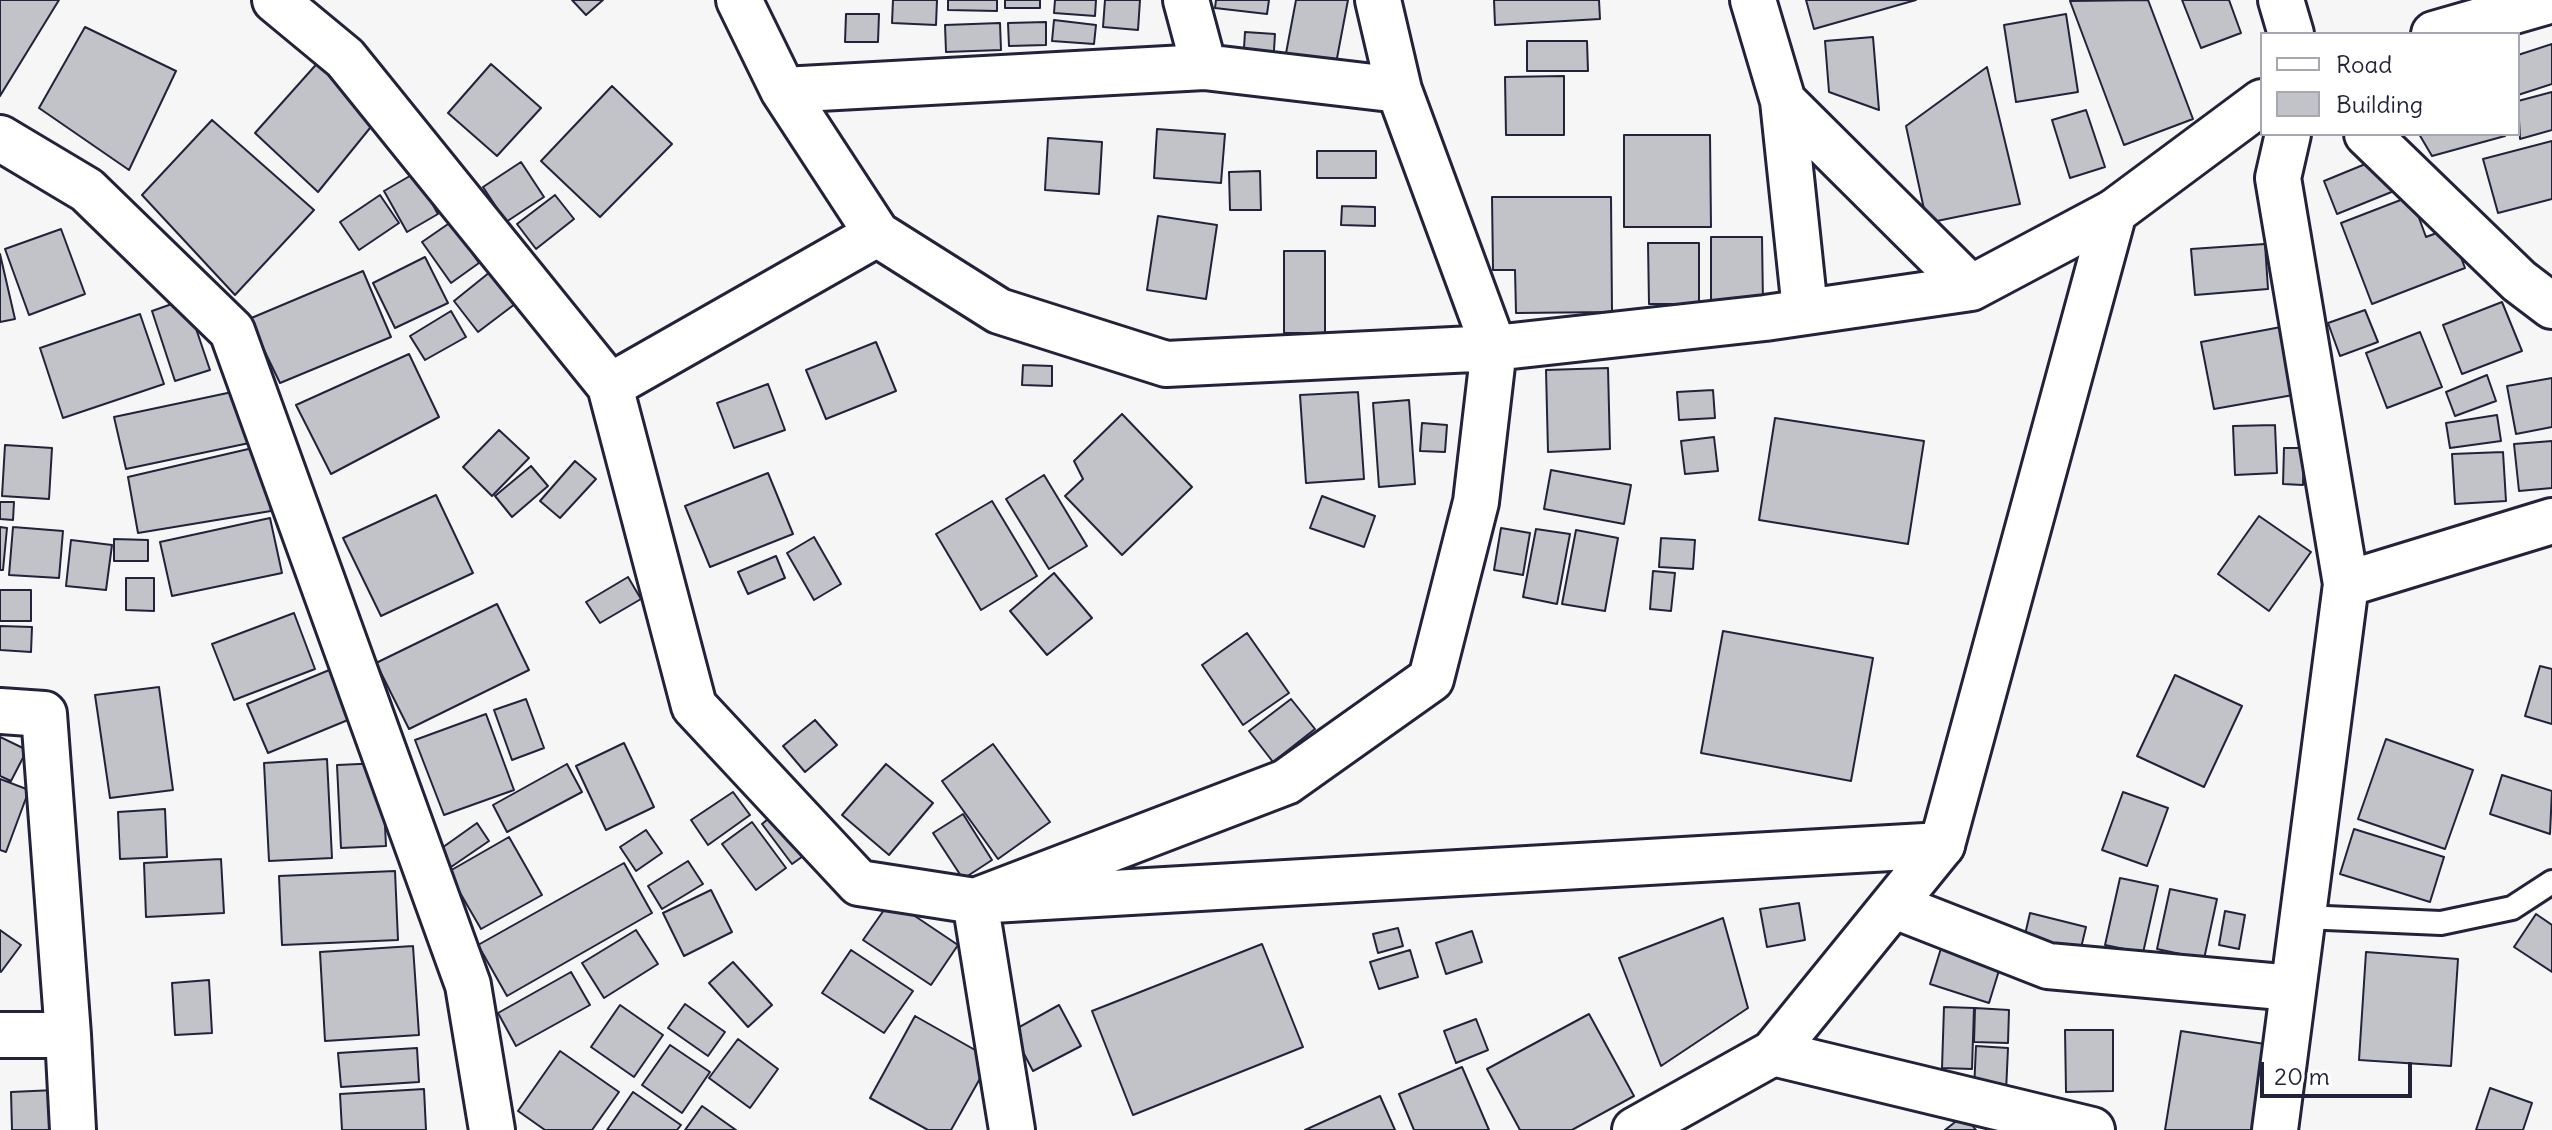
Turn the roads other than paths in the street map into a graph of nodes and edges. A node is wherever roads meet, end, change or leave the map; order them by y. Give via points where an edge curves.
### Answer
1 (275, 0) edge
2 (739, 0) edge
3 (1186, 0) edge
4 (1378, 0) edge
5 (1753, 0) edge
6 (2281, 0) edge
7 (2552, 0) edge
8 (2290, 32) edge
9 (2441, 32) edge
10 (1204, 67) junction
11 (783, 90) junction
12 (1399, 90) junction
13 (1783, 101) junction
14 (2260, 103) edge
15 (2288, 136) edge
16 (2369, 136) edge
17 (0, 138) edge
18 (2114, 212) junction
19 (877, 234) junction
20 (1971, 288) junction
21 (2552, 306) edge
22 (1805, 310) junction
23 (1494, 348) junction
24 (610, 386) junction
25 (2552, 521) edge
26 (2346, 584) junction
27 (0, 711) edge
28 (1942, 845) junction
29 (2552, 882) edge
30 (975, 901) junction
31 (1895, 906) junction
32 (2303, 917) junction
33 (2293, 988) junction
34 (0, 1035) edge
35 (68, 1035) junction
36 (1773, 1053) junction
37 (73, 1130) edge
38 (492, 1130) edge
39 (1012, 1130) edge
40 (1635, 1130) edge
41 (2092, 1130) edge
42 (2275, 1130) edge

1 - 24 street via 345,58
2 - 11 street
3 - 10 street
4 - 12 street
5 - 13 street
6 - 8 street
7 - 9 street
10 - 11 street
10 - 12 street
11 - 19 street
12 - 23 street
13 - 20 street
13 - 22 street
14 - 18 street
15 - 26 street via 2278,178
16 - 21 street via 2519,281
17 - 38 street via 87,190 232,331 468,985
18 - 20 street
18 - 28 street
19 - 23 street via 999,311 1166,364
19 - 24 street
20 - 22 street
22 - 23 street
23 - 30 street via 1476,502 1431,679 1286,782
24 - 30 street via 694,706 859,883
25 - 26 street
26 - 32 street
27 - 35 street via 44,714
28 - 30 street
28 - 31 street
29 - 32 lane via 2512,908 2441,923
30 - 39 street
31 - 33 street via 2048,966
31 - 36 street
32 - 33 street
33 - 42 street
34 - 35 street
35 - 37 street
36 - 40 street
36 - 41 street

